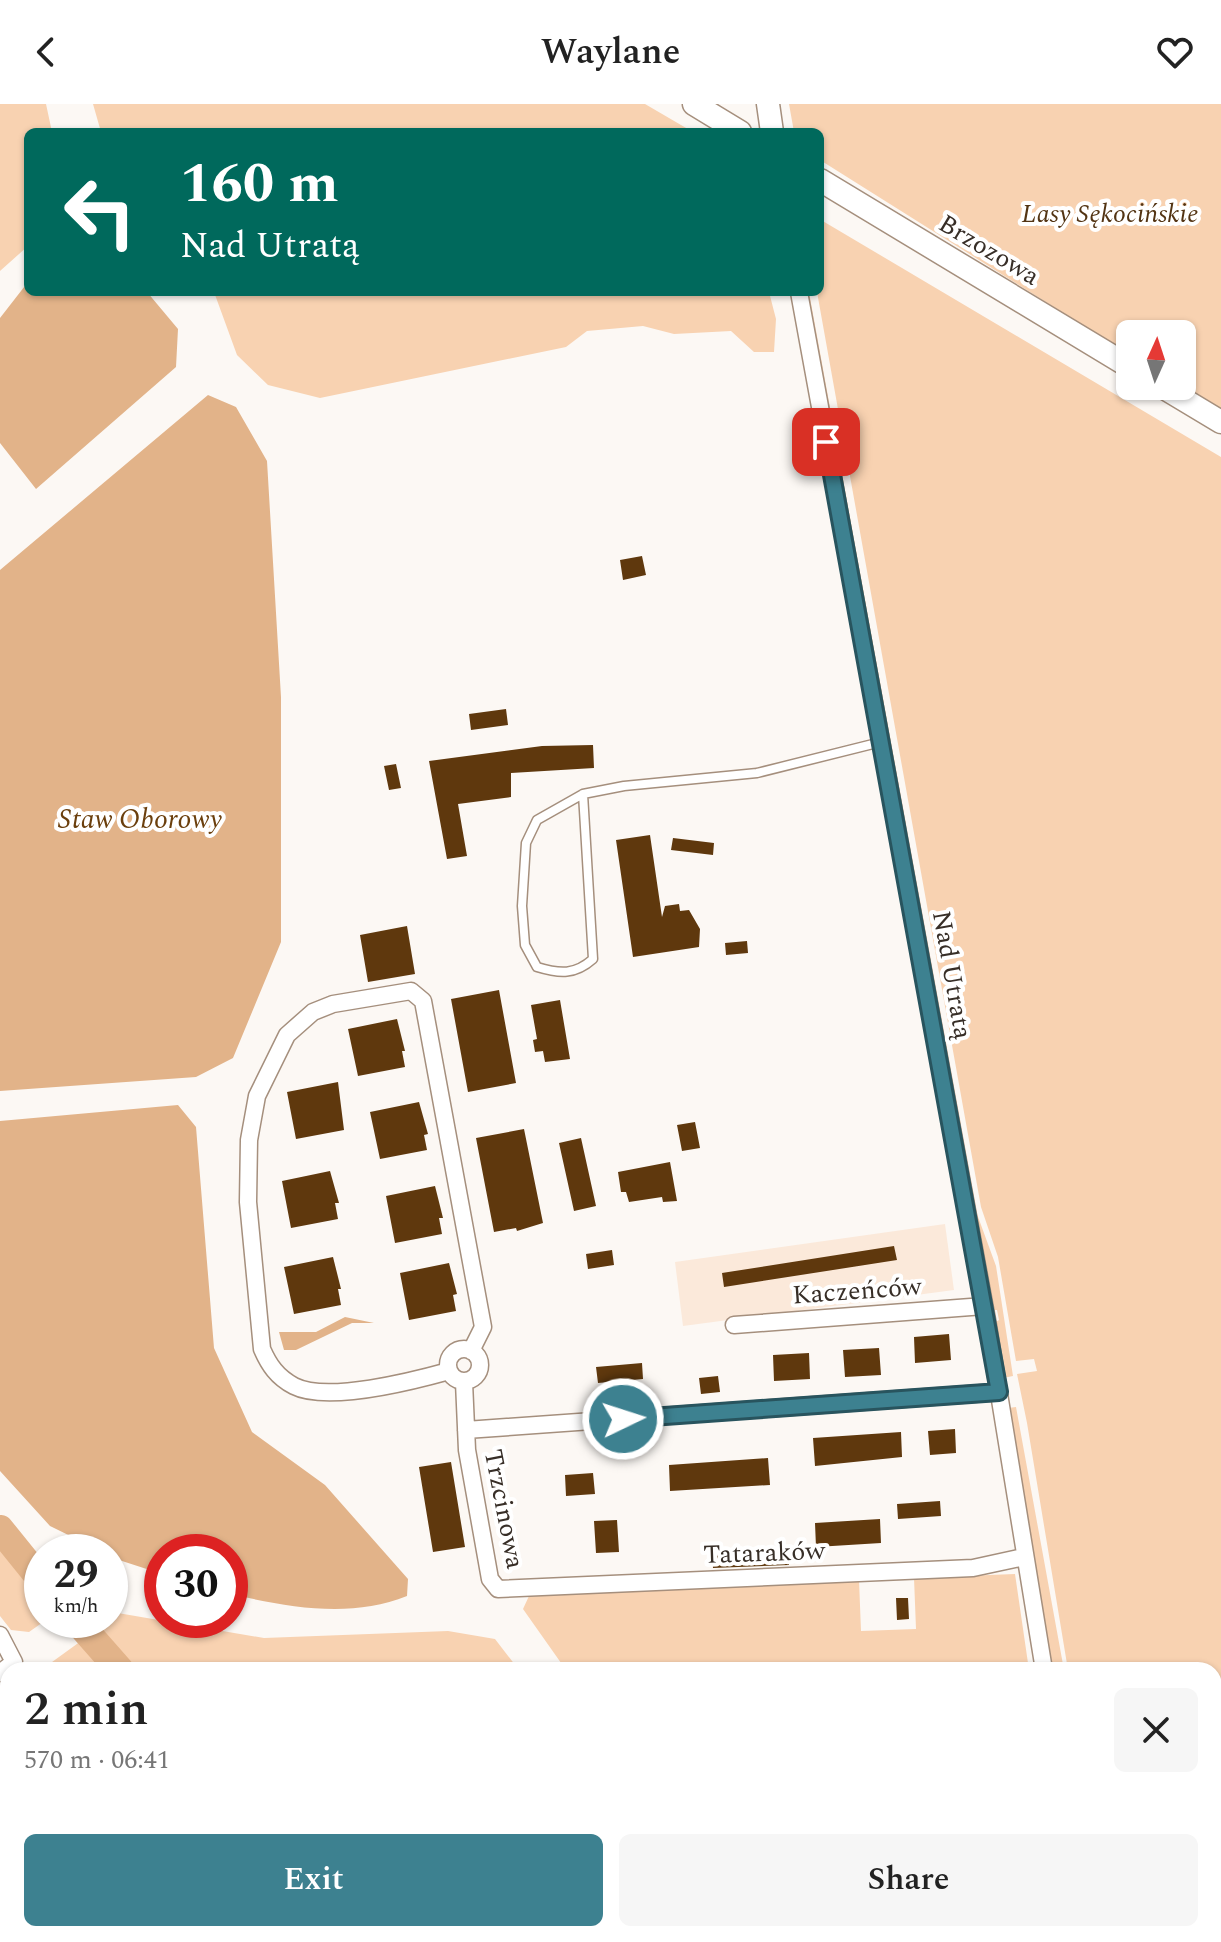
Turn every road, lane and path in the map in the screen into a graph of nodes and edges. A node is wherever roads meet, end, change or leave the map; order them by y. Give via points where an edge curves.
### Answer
1 (694, 104) edge
2 (768, 104) edge
3 (733, 128) edge
4 (771, 128) edge
5 (824, 182) edge
6 (800, 296) edge
7 (1116, 359) edge
8 (1184, 400) edge
9 (1221, 422) edge
10 (881, 742) junction
11 (583, 794) junction
12 (984, 1306) junction
13 (734, 1325) dead end
14 (471, 1351) junction
15 (449, 1371) junction
16 (464, 1382) junction
17 (999, 1392) junction
18 (466, 1430) junction
19 (1024, 1557) junction
20 (505, 1591) joint
21 (0, 1635) edge
22 (14, 1662) edge
23 (1043, 1662) edge

1 - 3 street
2 - 4 street
5 - 7 street, Brzozowa
6 - 10 street, Nad Utratą
8 - 9 street
10 - 11 lane via 757,773
10 - 12 street, Nad Utratą
11 - 11 lane via 593,959 579,971 556,973 537,967 525,945 526,843 537,820
12 - 13 street, Kaczeńców
12 - 17 street, Nad Utratą
14 - 15 street via 455,1351 448,1360
14 - 15 street via 483,1327 423,1001 411,991 313,1012 287,1035 257,1096 249,1140 248,1202 262,1349 271,1369 296,1387 325,1392
14 - 16 street via 481,1367
15 - 16 street
16 - 18 street, Trzcinowa
17 - 18 street
17 - 19 street, Nad Utratą
18 - 20 street, Trzcinowa via 490,1579
19 - 20 street, Tataraków via 973,1568
19 - 23 street, Nad Utratą
21 - 22 street

